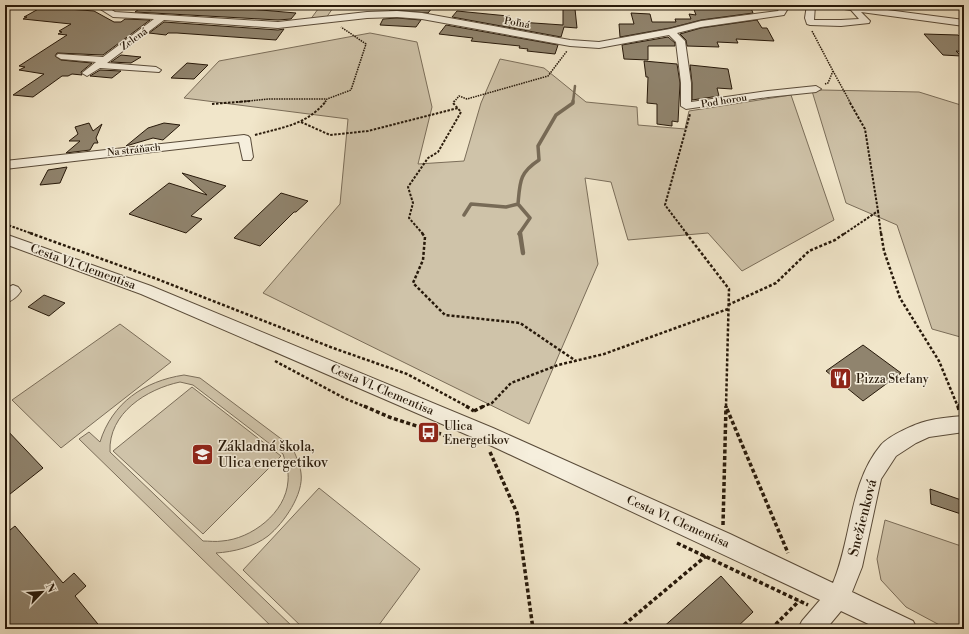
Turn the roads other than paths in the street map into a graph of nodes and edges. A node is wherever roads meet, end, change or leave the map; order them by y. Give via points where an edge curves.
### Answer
1 (98, 5) edge
2 (811, 5) edge
3 (830, 5) edge
4 (783, 9) edge
5 (854, 9) junction
6 (163, 17) junction
7 (964, 23) edge
8 (671, 32) junction
9 (61, 56) dead end
10 (102, 62) junction
11 (156, 70) dead end
12 (87, 73) dead end
13 (816, 89) road end
14 (247, 157) dead end
15 (5, 165) edge
16 (5, 239) edge
17 (961, 415) edge
18 (824, 613) edge
19 (905, 629) edge

1 - 6 street, Poľná via 113,14
2 - 5 street via 810,22 866,21
3 - 5 street
4 - 8 street, Poľná via 700,24
5 - 7 street
6 - 8 street, Poľná via 278,25 397,14 422,16 570,44 599,45
6 - 10 street, Zelená
8 - 13 street, Pod horou via 680,41 686,83 686,106
9 - 10 street, Zelená
10 - 11 street, Zelená
10 - 12 street, Zelená
14 - 15 street, Na stráňach via 244,138
16 - 18 street, Cesta Vl. Clementisa via 146,290 486,434 722,542
17 - 18 street, Snežienková via 909,437 889,450 872,476 851,567
18 - 19 street, Cesta Vl. Clementisa

